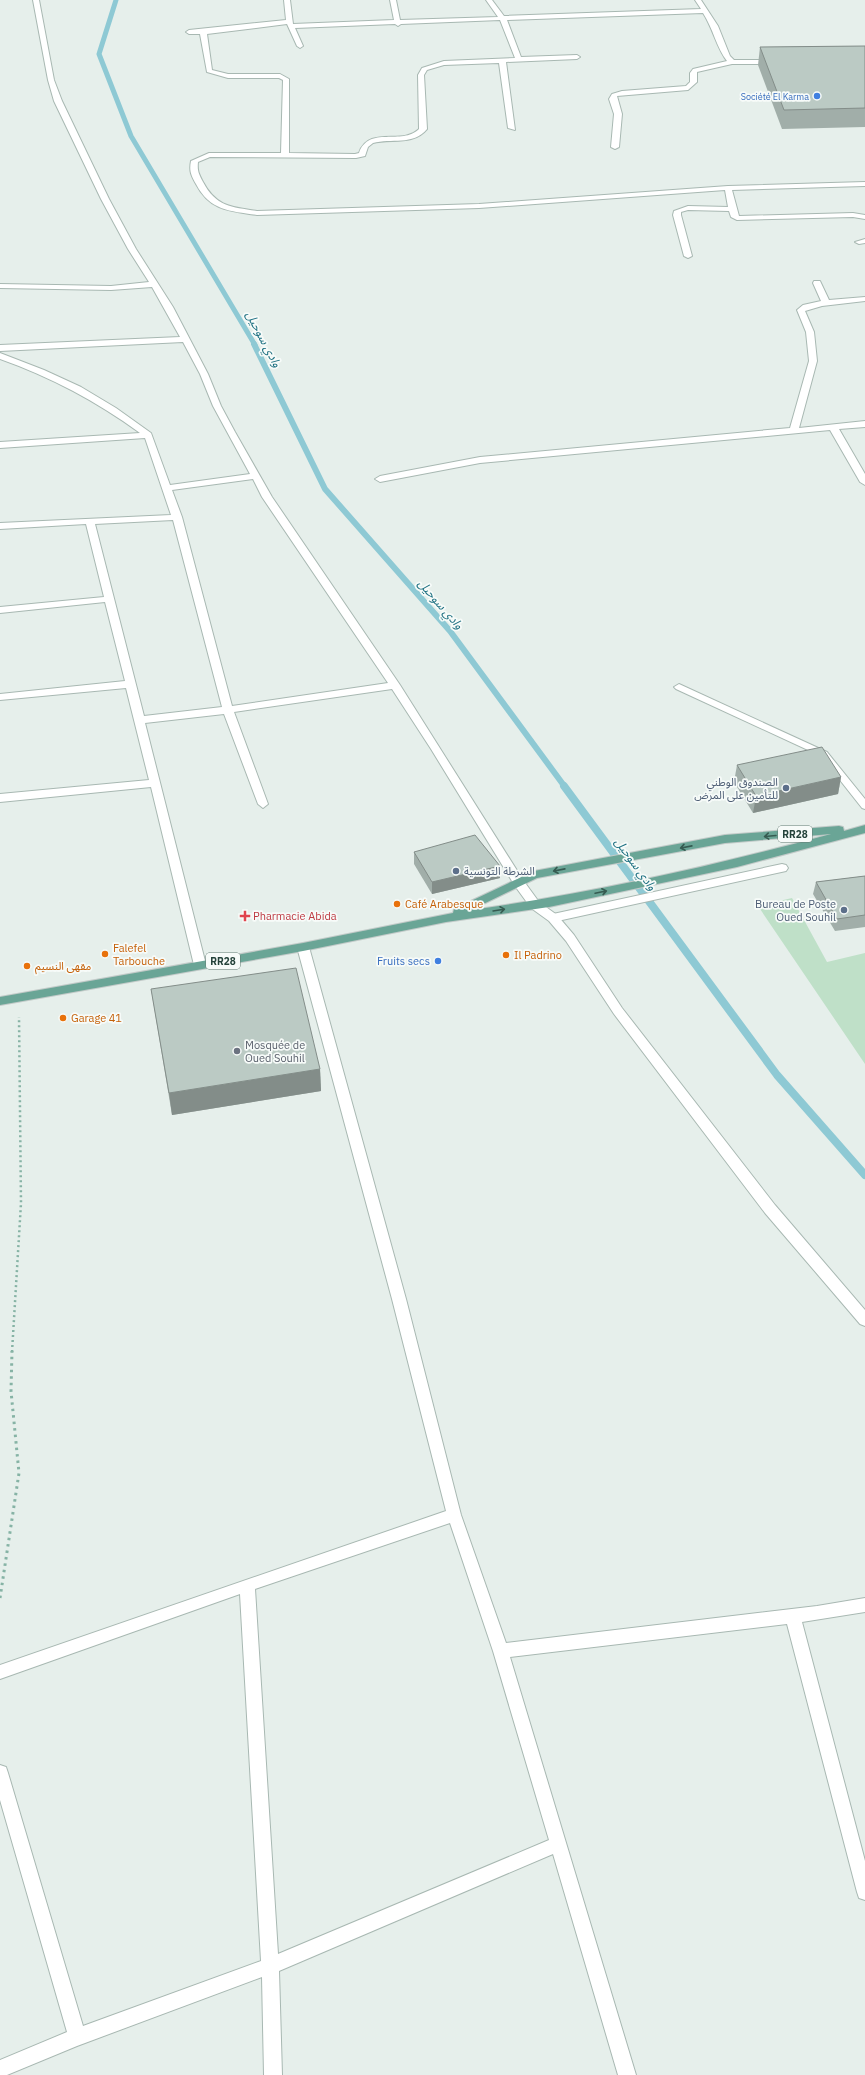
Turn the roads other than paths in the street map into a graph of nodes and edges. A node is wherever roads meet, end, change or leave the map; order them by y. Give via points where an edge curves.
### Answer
1 (36, 0) edge
2 (286, 0) edge
3 (393, 0) edge
4 (489, 0) edge
5 (698, 0) edge
6 (702, 0) edge
7 (704, 11) junction
8 (503, 19) junction
9 (290, 24) junction
10 (398, 24) junction
11 (188, 32) dead end
12 (203, 32) junction
13 (300, 46) dead end
14 (577, 57) dead end
15 (519, 60) junction
16 (502, 61) junction
17 (732, 62) junction
18 (784, 62) edge
19 (512, 128) dead end
20 (615, 147) dead end
21 (285, 155) junction
22 (865, 184) edge
23 (728, 188) junction
24 (733, 209) junction
25 (865, 217) edge
26 (688, 256) dead end
27 (817, 283) dead end
28 (154, 284) junction
29 (0, 286) edge
30 (865, 299) edge
31 (826, 303) junction
32 (185, 339) junction
33 (0, 348) edge
34 (0, 356) edge
35 (865, 424) edge
36 (833, 427) junction
37 (794, 431) junction
38 (148, 435) junction
39 (0, 445) edge
40 (255, 476) junction
41 (380, 479) dead end
42 (865, 482) edge
43 (166, 488) junction
44 (176, 516) junction
45 (90, 521) junction
46 (0, 526) edge
47 (110, 599) junction
48 (0, 610) edge
49 (131, 684) junction
50 (395, 685) junction
51 (679, 687) dead end
52 (0, 697) edge
53 (228, 710) junction
54 (140, 720) junction
55 (155, 783) junction
56 (0, 798) edge
57 (264, 804) dead end
58 (865, 806) edge
59 (865, 828) edge
60 (782, 868) dead end
61 (519, 883) junction
62 (534, 904) junction
63 (446, 918) junction
64 (553, 918) junction
65 (303, 946) junction
66 (200, 965) junction
67 (0, 1001) edge
68 (865, 1320) edge
69 (454, 1515) junction
70 (247, 1585) junction
71 (865, 1605) edge
72 (793, 1616) junction
73 (501, 1651) junction
74 (0, 1672) edge
75 (0, 1773) edge
76 (558, 1844) junction
77 (865, 1892) edge
78 (270, 1966) junction
79 (77, 2037) junction
80 (0, 2069) edge
81 (273, 2075) edge
82 (627, 2075) edge

1 - 28 street via 51,80 58,101 105,199
2 - 9 street
3 - 10 street
4 - 8 street
5 - 6 street
5 - 7 street
7 - 8 street
7 - 17 street via 715,26
8 - 10 street
8 - 15 street
9 - 10 street
9 - 12 street
9 - 13 street
11 - 12 street
12 - 21 street via 209,71 228,76 280,76 286,79
14 - 15 street
15 - 16 street
16 - 19 street
16 - 21 street via 444,63 424,69 421,75 423,130 417,135 371,141 360,155
17 - 18 street
17 - 20 street via 695,70 694,82 688,88 614,95 618,114
21 - 23 street via 203,156 194,161 192,171 206,196 215,203 226,208 257,213 479,206
22 - 23 street
23 - 24 street
24 - 25 street via 735,217 745,218
24 - 26 street via 688,208 678,211
27 - 31 street
28 - 29 street via 111,288
28 - 32 street
30 - 31 street
31 - 37 street via 801,310 810,332 813,361
32 - 33 street
32 - 40 street
34 - 38 street via 28,365 72,385 111,407
35 - 36 street
36 - 37 street
36 - 42 street
37 - 41 street via 480,460
38 - 39 street
38 - 43 street
40 - 43 street
40 - 50 street
43 - 44 street
44 - 45 street
44 - 53 street
45 - 46 street
45 - 47 street
47 - 48 street
47 - 49 street
49 - 52 street
49 - 54 street
50 - 53 street
50 - 61 street via 465,793
51 - 58 lane via 824,754
53 - 54 street
53 - 57 street
54 - 55 street
55 - 56 street
55 - 66 street
59 -> 61 main road, RR28 via 725,840 534,875
62 -> 59 main road, RR28 via 737,864
60 - 64 street
61 - 62 street
61 - 63 main road, RR28
63 -> 62 main road, RR28
62 - 64 street
63 - 65 main road, RR28
64 - 68 street via 570,938 618,1011 756,1191
65 - 66 main road, RR28
65 - 69 street via 399,1299
66 - 67 main road, RR28
69 - 70 street
69 - 73 street
70 - 74 street
70 - 78 street
71 - 72 street
72 - 73 street
72 - 77 street
73 - 76 street
75 - 79 street
76 - 78 street
76 - 82 street
78 - 79 street
78 - 81 street
79 - 80 street

